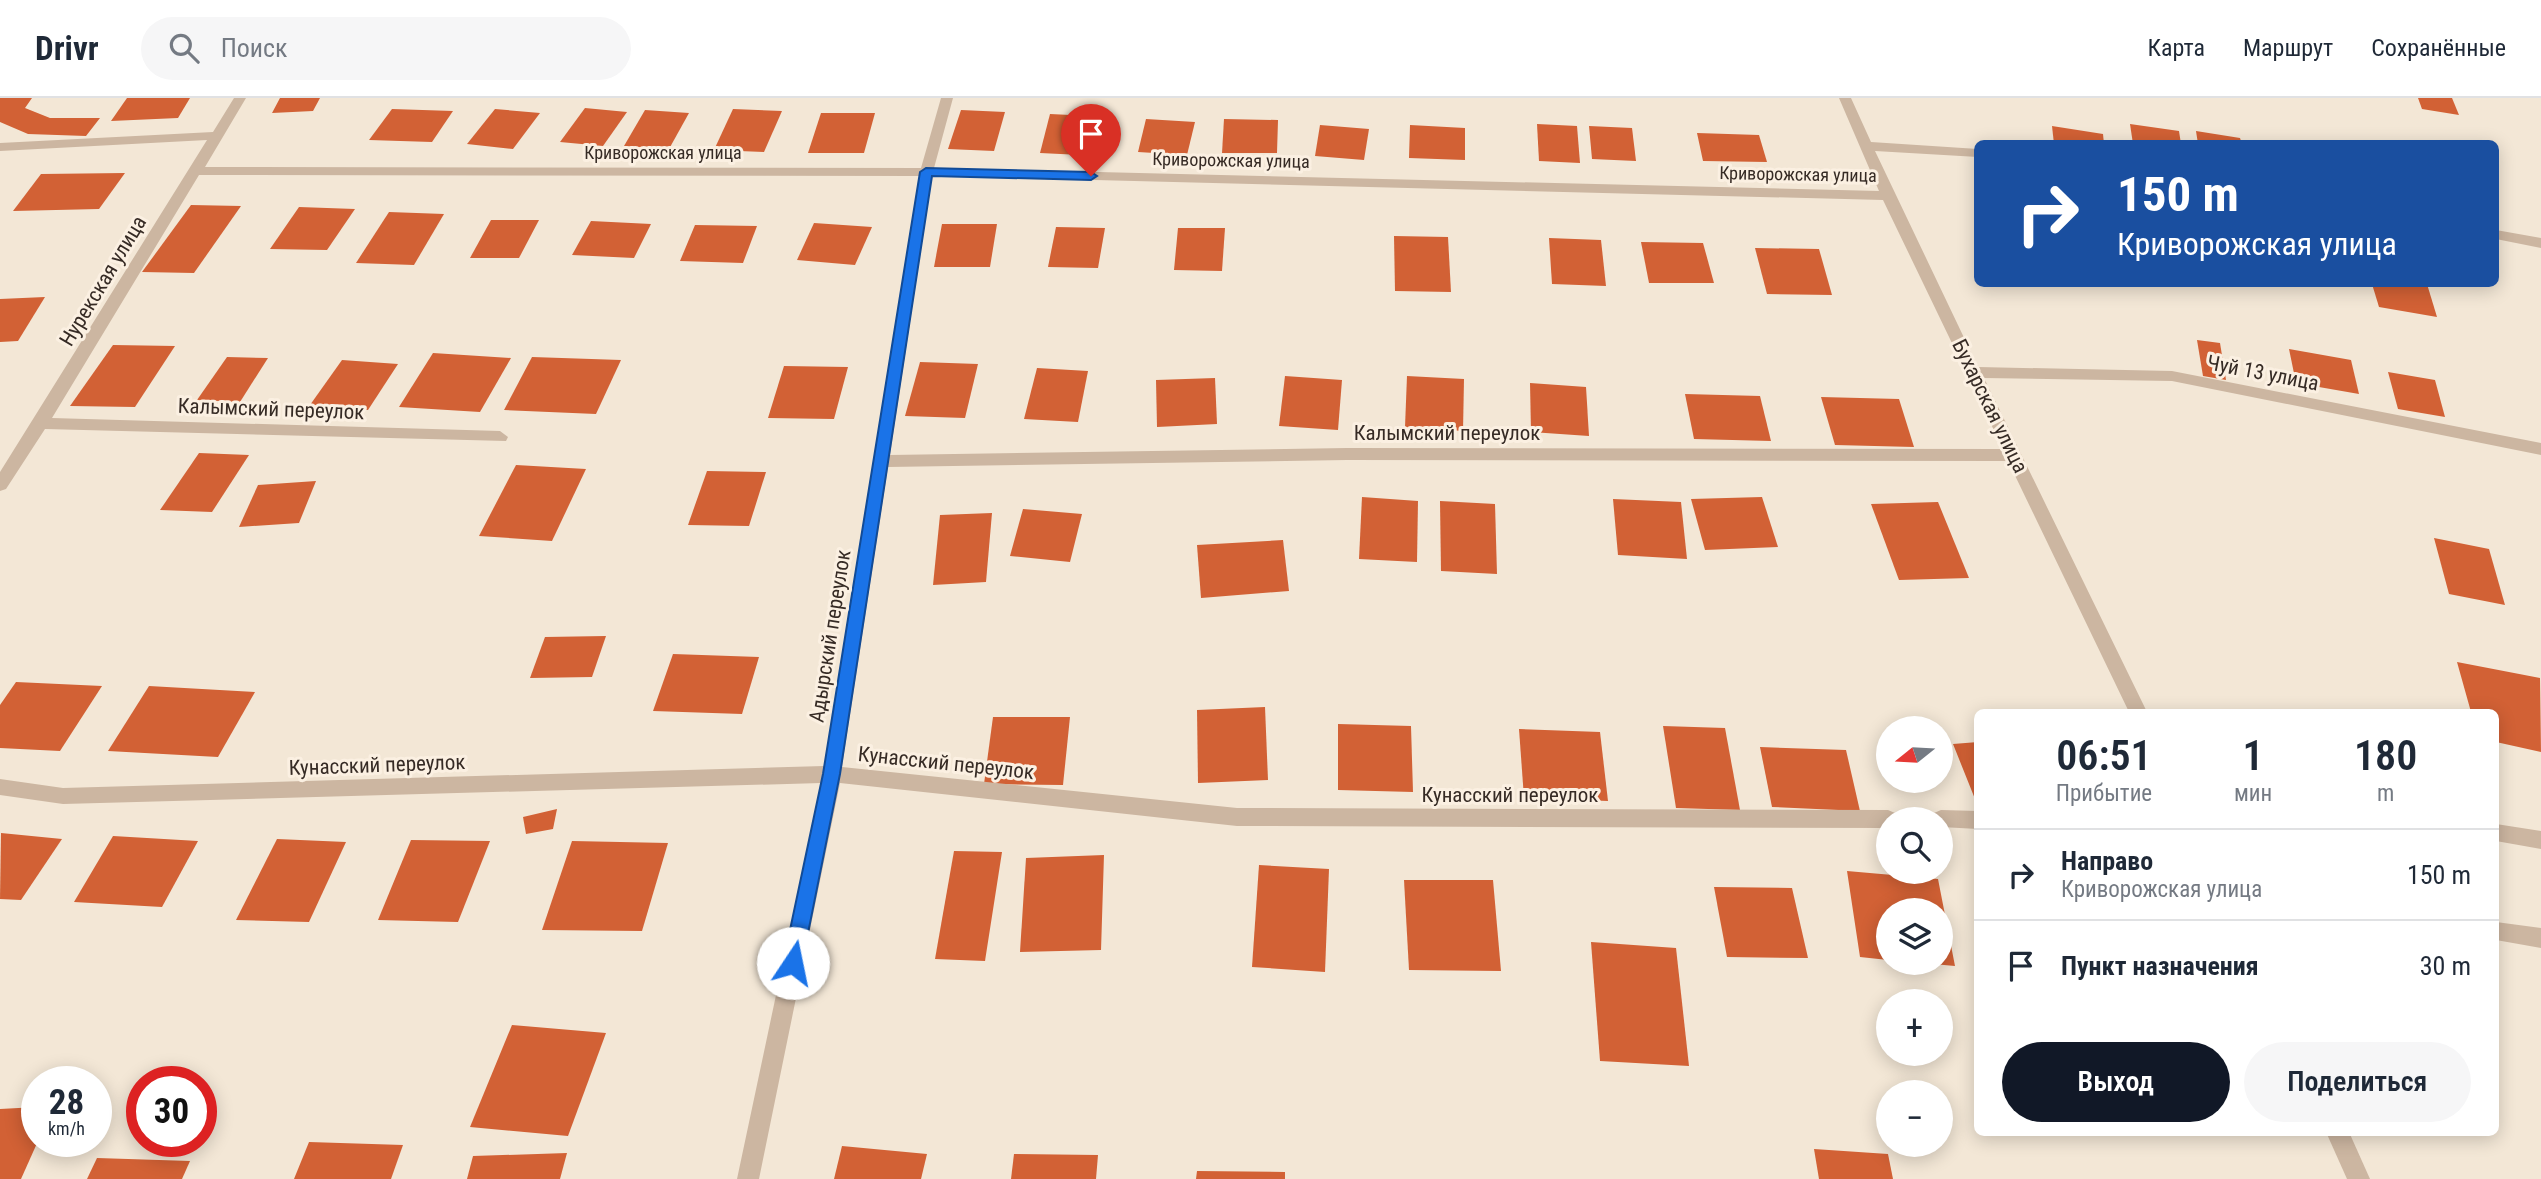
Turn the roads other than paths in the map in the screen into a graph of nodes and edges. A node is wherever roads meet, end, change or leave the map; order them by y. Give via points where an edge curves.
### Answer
1 (240, 98) edge
2 (947, 98) edge
3 (1845, 98) edge
4 (216, 136) junction
5 (1866, 146) junction
6 (0, 147) edge
7 (1974, 153) edge
8 (195, 171) junction
9 (926, 172) junction
10 (1888, 196) junction
11 (2499, 236) edge
12 (2541, 243) edge
13 (1973, 372) junction
14 (41, 423) junction
15 (500, 438) dead end
16 (2541, 449) edge
17 (2013, 455) junction
18 (881, 461) junction
19 (0, 485) edge
20 (2137, 709) edge
21 (832, 774) junction
22 (0, 787) edge
23 (1876, 819) edge
24 (1953, 819) edge
25 (1974, 820) edge
26 (2499, 833) edge
27 (2541, 840) edge
28 (2499, 931) edge
29 (2541, 938) edge
30 (2339, 1136) edge
31 (748, 1179) edge
32 (2359, 1179) edge

1 - 4 street, Нурекская улица
2 - 9 street, Адырский переулок
3 - 5 street, Бухарская улица
4 - 6 street
4 - 8 street, Нурекская улица
5 - 7 street
5 - 10 street, Бухарская улица
8 - 9 street, Криворожская улица
8 - 14 street, Нурекская улица
9 - 10 street, Криворожская улица
9 - 18 street, Адырский переулок
10 - 13 street, Бухарская улица
11 - 12 street
13 - 16 street, Чуй 13 улица via 2172,376
13 - 17 street, Бухарская улица
14 - 15 street, Калымский переулок
14 - 19 street, Нурекская улица
17 - 18 street, Калымский переулок via 1347,454
17 - 20 street, Бухарская улица
18 - 21 street, Адырский переулок
21 - 22 street, Кунасский переулок via 62,796
21 - 23 street, Кунасский переулок via 1237,817
21 - 31 street, Адырский переулок
24 - 25 street
26 - 27 street
28 - 29 street
30 - 32 street

